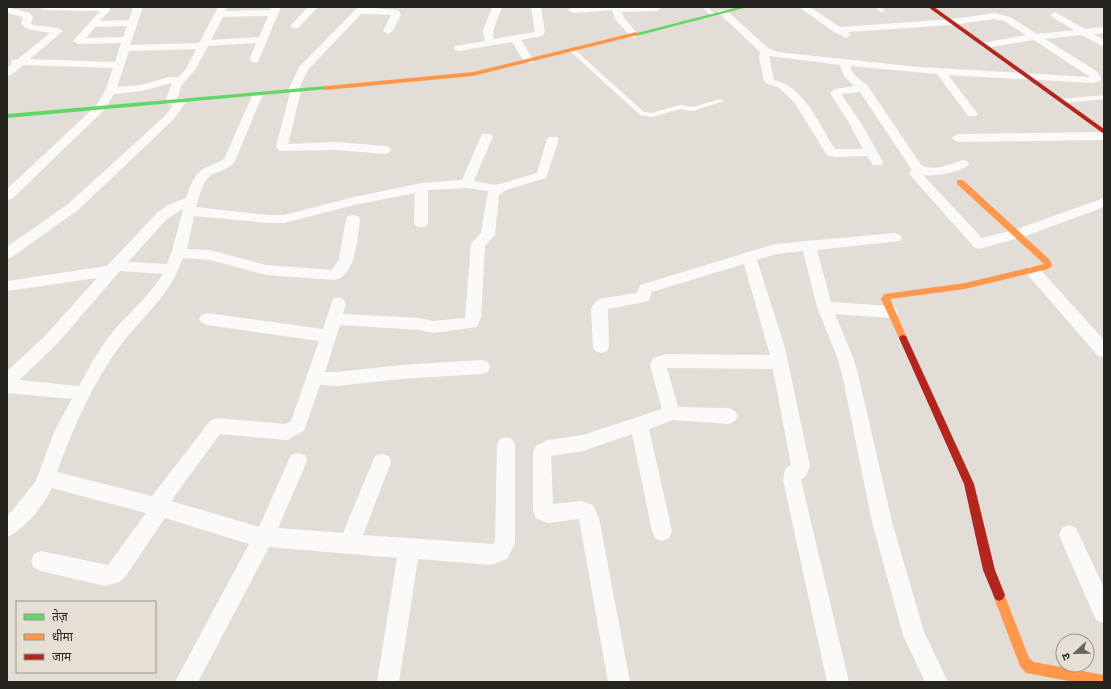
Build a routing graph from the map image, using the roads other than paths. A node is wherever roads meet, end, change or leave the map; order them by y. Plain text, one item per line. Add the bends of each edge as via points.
1 (44, 7) edge
2 (138, 7) edge
3 (313, 7) edge
4 (497, 7) edge
5 (536, 7) edge
6 (704, 7) edge
7 (745, 7) edge
8 (804, 7) edge
9 (877, 7) edge
10 (931, 7) edge
11 (616, 8) edge
12 (656, 8) edge
13 (360, 9) edge
14 (7, 10) edge
15 (221, 10) edge
16 (275, 10) edge
17 (573, 10) dead end
18 (883, 11) dead end
19 (718, 14) junction
20 (1055, 15) dead end
21 (952, 22) junction
22 (133, 23) junction
23 (92, 24) junction
24 (295, 26) dead end
25 (837, 30) junction
26 (962, 30) junction
27 (1104, 30) edge
28 (388, 31) dead end
29 (1083, 32) junction
30 (634, 35) junction
31 (1035, 37) junction
32 (515, 39) junction
33 (262, 40) junction
34 (490, 43) junction
35 (125, 44) junction
36 (1104, 44) edge
37 (203, 45) junction
38 (984, 45) junction
39 (458, 48) dead end
40 (572, 50) junction
41 (765, 51) junction
42 (254, 60) dead end
43 (529, 61) junction
44 (7, 62) edge
45 (21, 62) junction
46 (844, 63) junction
47 (118, 65) junction
48 (940, 71) junction
49 (7, 74) edge
50 (1028, 78) junction
51 (181, 80) junction
52 (864, 88) junction
53 (110, 91) junction
54 (295, 91) junction
55 (258, 94) junction
56 (1104, 97) edge
57 (176, 101) junction
58 (1061, 101) junction
59 (721, 102) dead end
60 (100, 108) junction
61 (972, 114) dead end
62 (7, 116) edge
63 (1104, 132) edge
64 (487, 136) dead end
65 (1104, 136) edge
66 (958, 138) dead end
67 (553, 139) dead end
68 (385, 150) dead end
69 (871, 152) junction
70 (877, 162) dead end
71 (963, 164) dead end
72 (922, 172) junction
73 (960, 182) dead end
74 (467, 184) junction
75 (422, 188) junction
76 (497, 189) junction
77 (7, 196) edge
78 (1104, 202) edge
79 (190, 206) junction
80 (353, 219) dead end
81 (421, 223) dead end
82 (1018, 234) junction
83 (895, 238) dead end
84 (809, 246) junction
85 (178, 253) junction
86 (7, 254) edge
87 (749, 257) junction
88 (114, 268) junction
89 (172, 269) junction
90 (1033, 271) junction
91 (7, 286) edge
92 (825, 307) junction
93 (890, 312) junction
94 (207, 319) dead end
95 (328, 336) junction
96 (601, 347) dead end
97 (1104, 351) edge
98 (780, 362) junction
99 (482, 367) dead end
100 (315, 378) junction
101 (7, 381) edge
102 (7, 386) edge
103 (83, 393) junction
104 (673, 413) junction
105 (729, 416) dead end
106 (639, 424) junction
107 (506, 445) dead end
108 (298, 461) dead end
109 (382, 462) dead end
110 (46, 478) junction
111 (159, 507) junction
112 (7, 527) edge
113 (662, 531) dead end
114 (1069, 535) dead end
115 (264, 537) junction
116 (349, 544) junction
117 (409, 549) junction
118 (41, 561) dead end
119 (1104, 612) edge
120 (1104, 681) edge
121 (186, 682) edge
122 (388, 682) edge
123 (620, 682) edge
124 (838, 682) edge
125 (937, 682) edge

1 - 23 street via 105,9
2 - 22 street
3 - 24 street
4 - 34 street via 488,31
5 - 32 street via 540,33
6 - 19 lane
7 - 19 main road
8 - 25 street
9 - 18 lane
10 - 21 main road
11 - 12 street
11 - 17 street
11 - 30 street via 623,23
13 - 28 street via 396,13
13 - 54 street via 303,69
14 - 45 street via 27,15 26,24 30,27 58,31
15 - 16 street
15 - 37 street
16 - 33 street
19 - 30 main road
19 - 41 street
20 - 29 street
21 - 25 street
21 - 26 main road
21 - 31 street via 998,16
22 - 23 street
22 - 35 street
23 - 35 street via 78,42
25 - 26 street via 862,38
26 - 38 main road
27 - 29 street
29 - 31 street
29 - 36 street
30 - 40 main road
31 - 38 street
31 - 50 street via 1096,79
32 - 34 street
32 - 43 street
33 - 37 street
33 - 42 street
34 - 39 street
35 - 37 street
35 - 47 street
37 - 51 street via 190,70
38 - 50 main road
40 - 43 main road
40 - 59 lane via 642,114 652,115 680,107 693,109
41 - 46 street via 782,56
41 - 69 street via 769,81 782,85 797,100 831,152
43 - 54 main road via 494,70 448,77
44 - 45 street
45 - 47 street
45 - 49 street
46 - 48 street
46 - 52 street via 849,76
47 - 53 street
48 - 50 street
48 - 61 street
50 - 58 main road
51 - 53 street
51 - 57 street via 176,85
52 - 69 street via 835,93
52 - 72 street via 914,166
53 - 60 street
54 - 55 main road
54 - 68 street via 283,148 336,146
55 - 57 main road
55 - 79 street via 229,161 204,175
56 - 58 lane
57 - 60 main road
57 - 86 street via 169,118 73,207
58 - 63 main road
60 - 62 main road
60 - 77 street
64 - 74 street
65 - 66 street
67 - 76 street via 542,175
69 - 70 street
71 - 72 street
72 - 82 street via 915,173 980,244
73 - 82 main road
74 - 75 street
74 - 76 street
75 - 79 street via 336,205 284,219 268,219
75 - 81 street
76 - 95 street via 492,197 488,237 478,246 471,324 433,327 336,311
78 - 82 street
79 - 85 street
79 - 88 street via 173,208 162,216
80 - 85 street via 344,263 340,272 335,275 278,272 210,255
82 - 90 main road via 1049,264
83 - 84 street
84 - 87 street via 775,249
84 - 92 street
85 - 89 street
87 - 96 street via 645,289 644,298 603,304 599,309
87 - 98 street
88 - 89 street
88 - 91 street
88 - 101 street via 50,341
89 - 103 street via 163,286 121,333
90 - 93 main road via 965,286 890,295 885,299
90 - 97 street
92 - 93 street
92 - 125 street via 849,371 882,522 914,635
93 - 120 main road via 969,484 990,570 1024,662 1036,670
94 - 95 street
95 - 100 street
98 - 104 street via 659,363
98 - 124 street via 801,466 792,475 792,480
99 - 100 street via 401,372 337,380
100 - 111 street via 300,422 295,429 283,432 216,426
102 - 103 street
103 - 110 street via 63,432
104 - 105 street
104 - 106 street
106 - 113 street
106 - 123 street via 583,443 548,448 542,452 543,511 548,514 581,510 586,512 589,518
107 - 117 street via 503,549 491,555
108 - 115 street
109 - 116 street
110 - 111 street
110 - 112 street via 19,518
111 - 115 street via 241,533
111 - 118 street via 112,576
114 - 119 street
115 - 116 street
115 - 121 street
116 - 117 street
117 - 122 street

